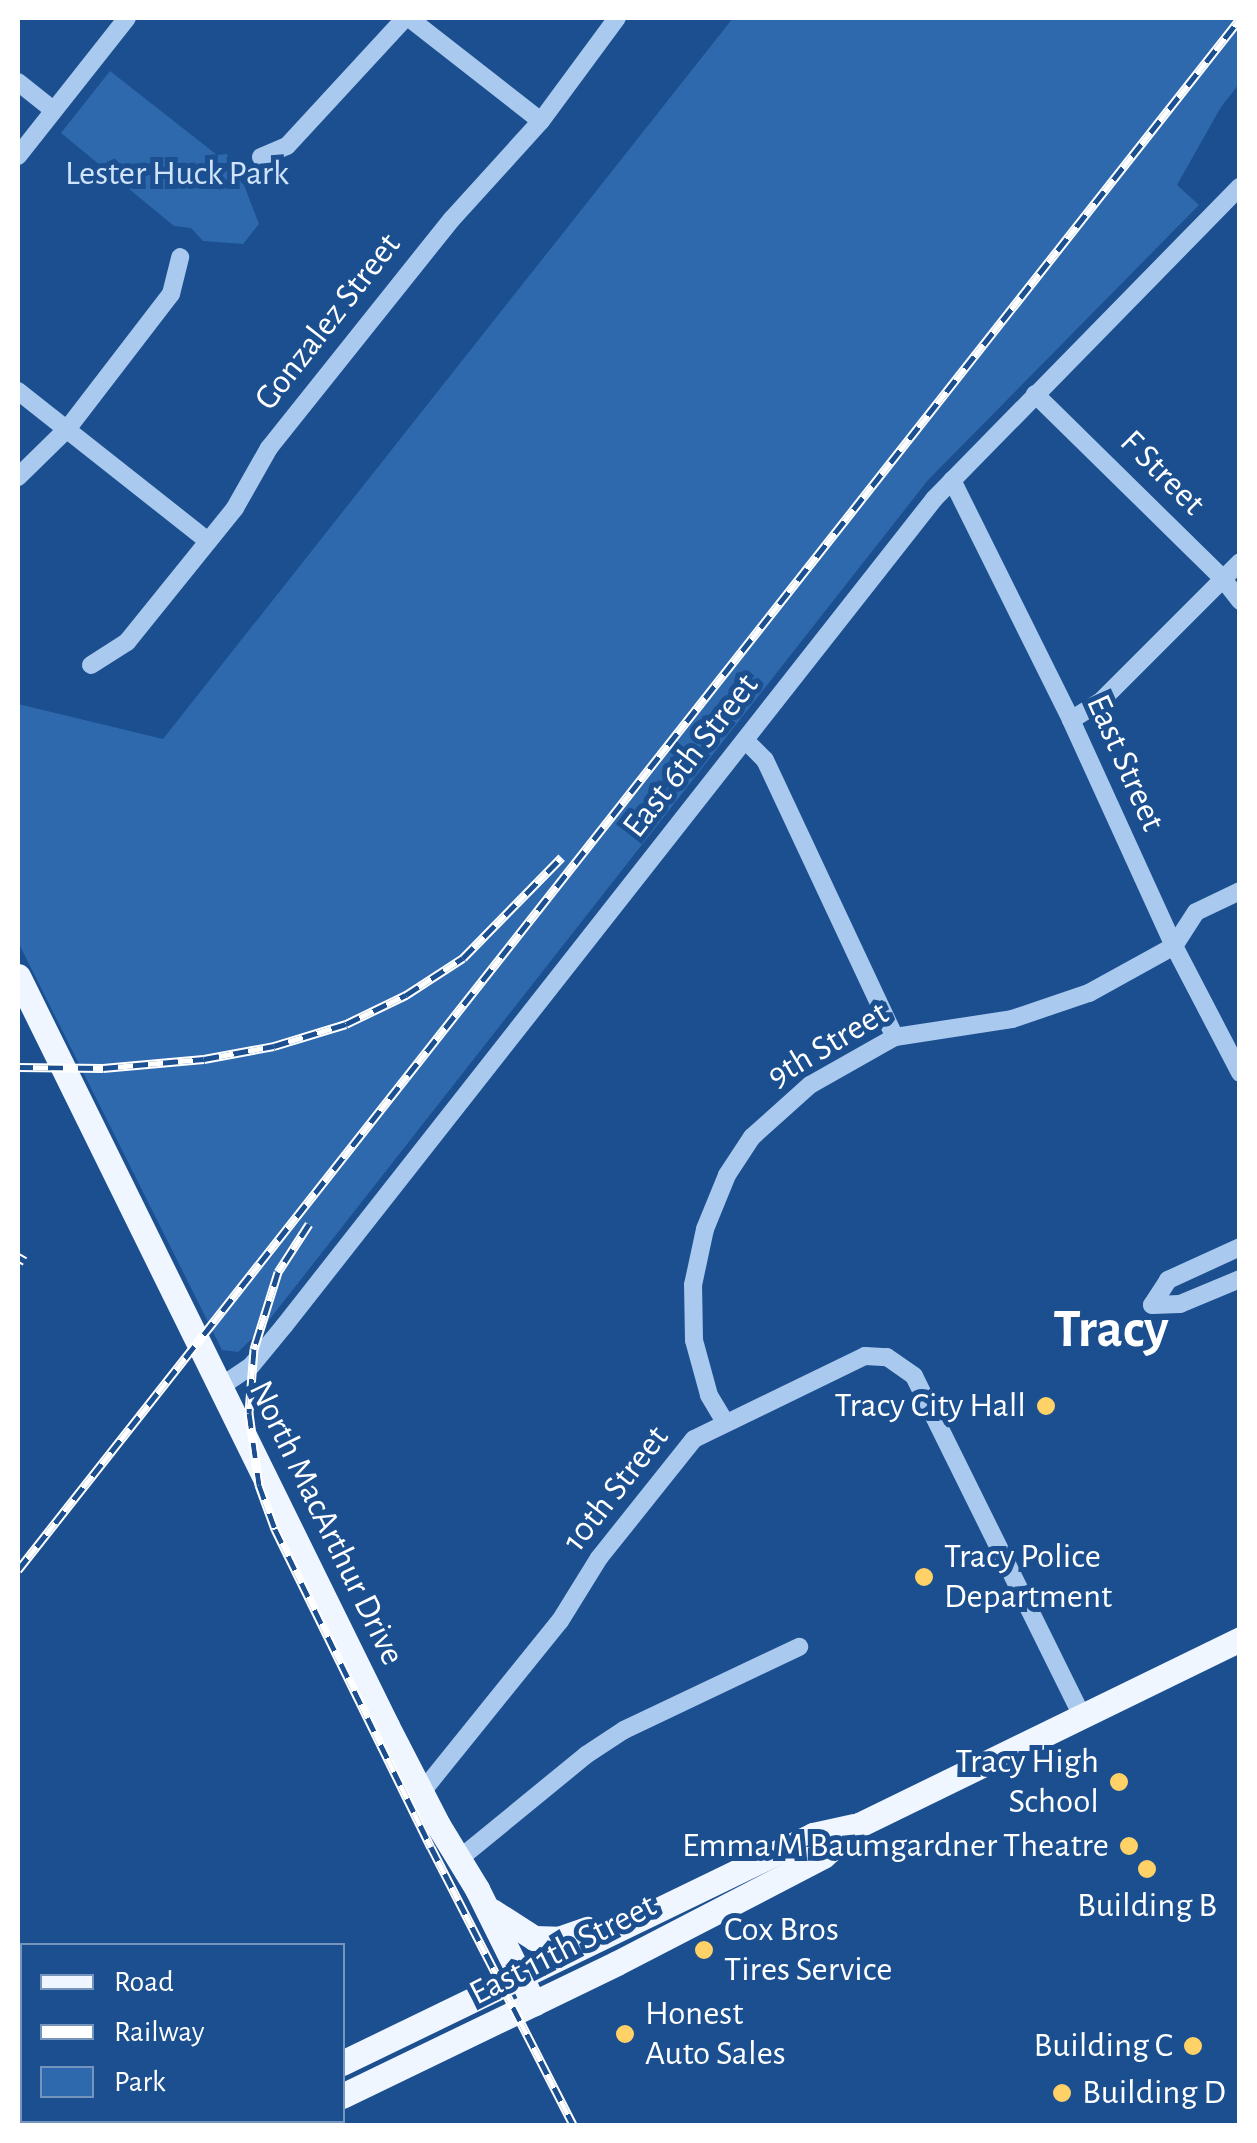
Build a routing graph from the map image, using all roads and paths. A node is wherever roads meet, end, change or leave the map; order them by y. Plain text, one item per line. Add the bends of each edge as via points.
1 (127, 18) edge
2 (407, 18) edge
3 (616, 18) edge
4 (18, 82) edge
5 (52, 109) junction
6 (540, 121) junction
7 (18, 156) edge
8 (261, 158) dead end
9 (1240, 187) edge
10 (180, 257) dead end
11 (18, 391) edge
12 (1035, 394) junction
13 (68, 428) junction
14 (18, 477) edge
15 (952, 480) junction
16 (208, 540) junction
17 (1240, 562) edge
18 (1223, 579) junction
19 (1240, 602) edge
20 (91, 665) dead end
21 (1071, 720) junction
22 (745, 740) junction
23 (1240, 891) edge
24 (1174, 946) junction
25 (18, 976) edge
26 (895, 1037) junction
27 (1240, 1074) edge
28 (1240, 1247) edge
29 (1240, 1278) edge
30 (220, 1387) junction
31 (725, 1422) junction
32 (1240, 1639) edge
33 (798, 1647) dead end
34 (1082, 1716) junction
35 (421, 1793) junction
36 (859, 1825) junction
37 (459, 1859) junction
38 (718, 1882) junction
39 (486, 1905) junction
40 (520, 1975) junction
41 (534, 2004) junction
42 (345, 2062) edge
43 (345, 2095) edge

1 - 5 street
2 - 6 street
2 - 8 street via 286,146
3 - 6 street, Gonzalez Street
4 - 5 street
5 - 7 street
6 - 16 street, Gonzalez Street via 452,218 282,433
9 - 12 street, East 6th Street
10 - 13 street via 171,294
11 - 13 street
12 - 15 street, East 6th Street
12 - 18 street, F Street
13 - 14 street
13 - 16 street
15 - 21 street, East Street
15 - 22 street, East 6th Street
16 - 20 street, Gonzalez Street via 128,642
17 - 18 street
18 - 19 street, F Street
18 - 21 street via 1100,702
21 - 24 street, East Street
22 - 26 street via 766,760
22 - 30 street, East 6th Street via 252,1366
23 - 24 street via 1196,912
24 - 26 street, 9th Street via 1050,1008
24 - 27 street, East Street
25 - 30 main road, North MacArthur Drive
26 - 31 street, 9th Street via 780,1108 727,1175 693,1285 694,1340 709,1395
28 - 29 street via 1168,1280 1152,1305 1180,1304
30 - 35 main road, North MacArthur Drive
31 - 34 street, 10th Street via 866,1356 901,1363 927,1399
31 - 35 street, 10th Street via 677,1456 560,1621
32 - 34 main road, East 11th Street
33 - 37 street via 624,1730
34 - 36 main road, East 11th Street
35 - 37 main road, North MacArthur Drive
36 - 38 main road, East 11th Street via 813,1835
36 - 41 main road, East 11th Street via 823,1856
37 - 39 main road, North MacArthur Drive
38 - 39 main road via 669,1890 558,1939 534,1938
38 - 40 main road, East 11th Street
39 - 40 main road, North MacArthur Drive
40 - 41 main road, North MacArthur Drive
40 - 42 main road, East 11th Street
41 - 43 main road, East 11th Street

